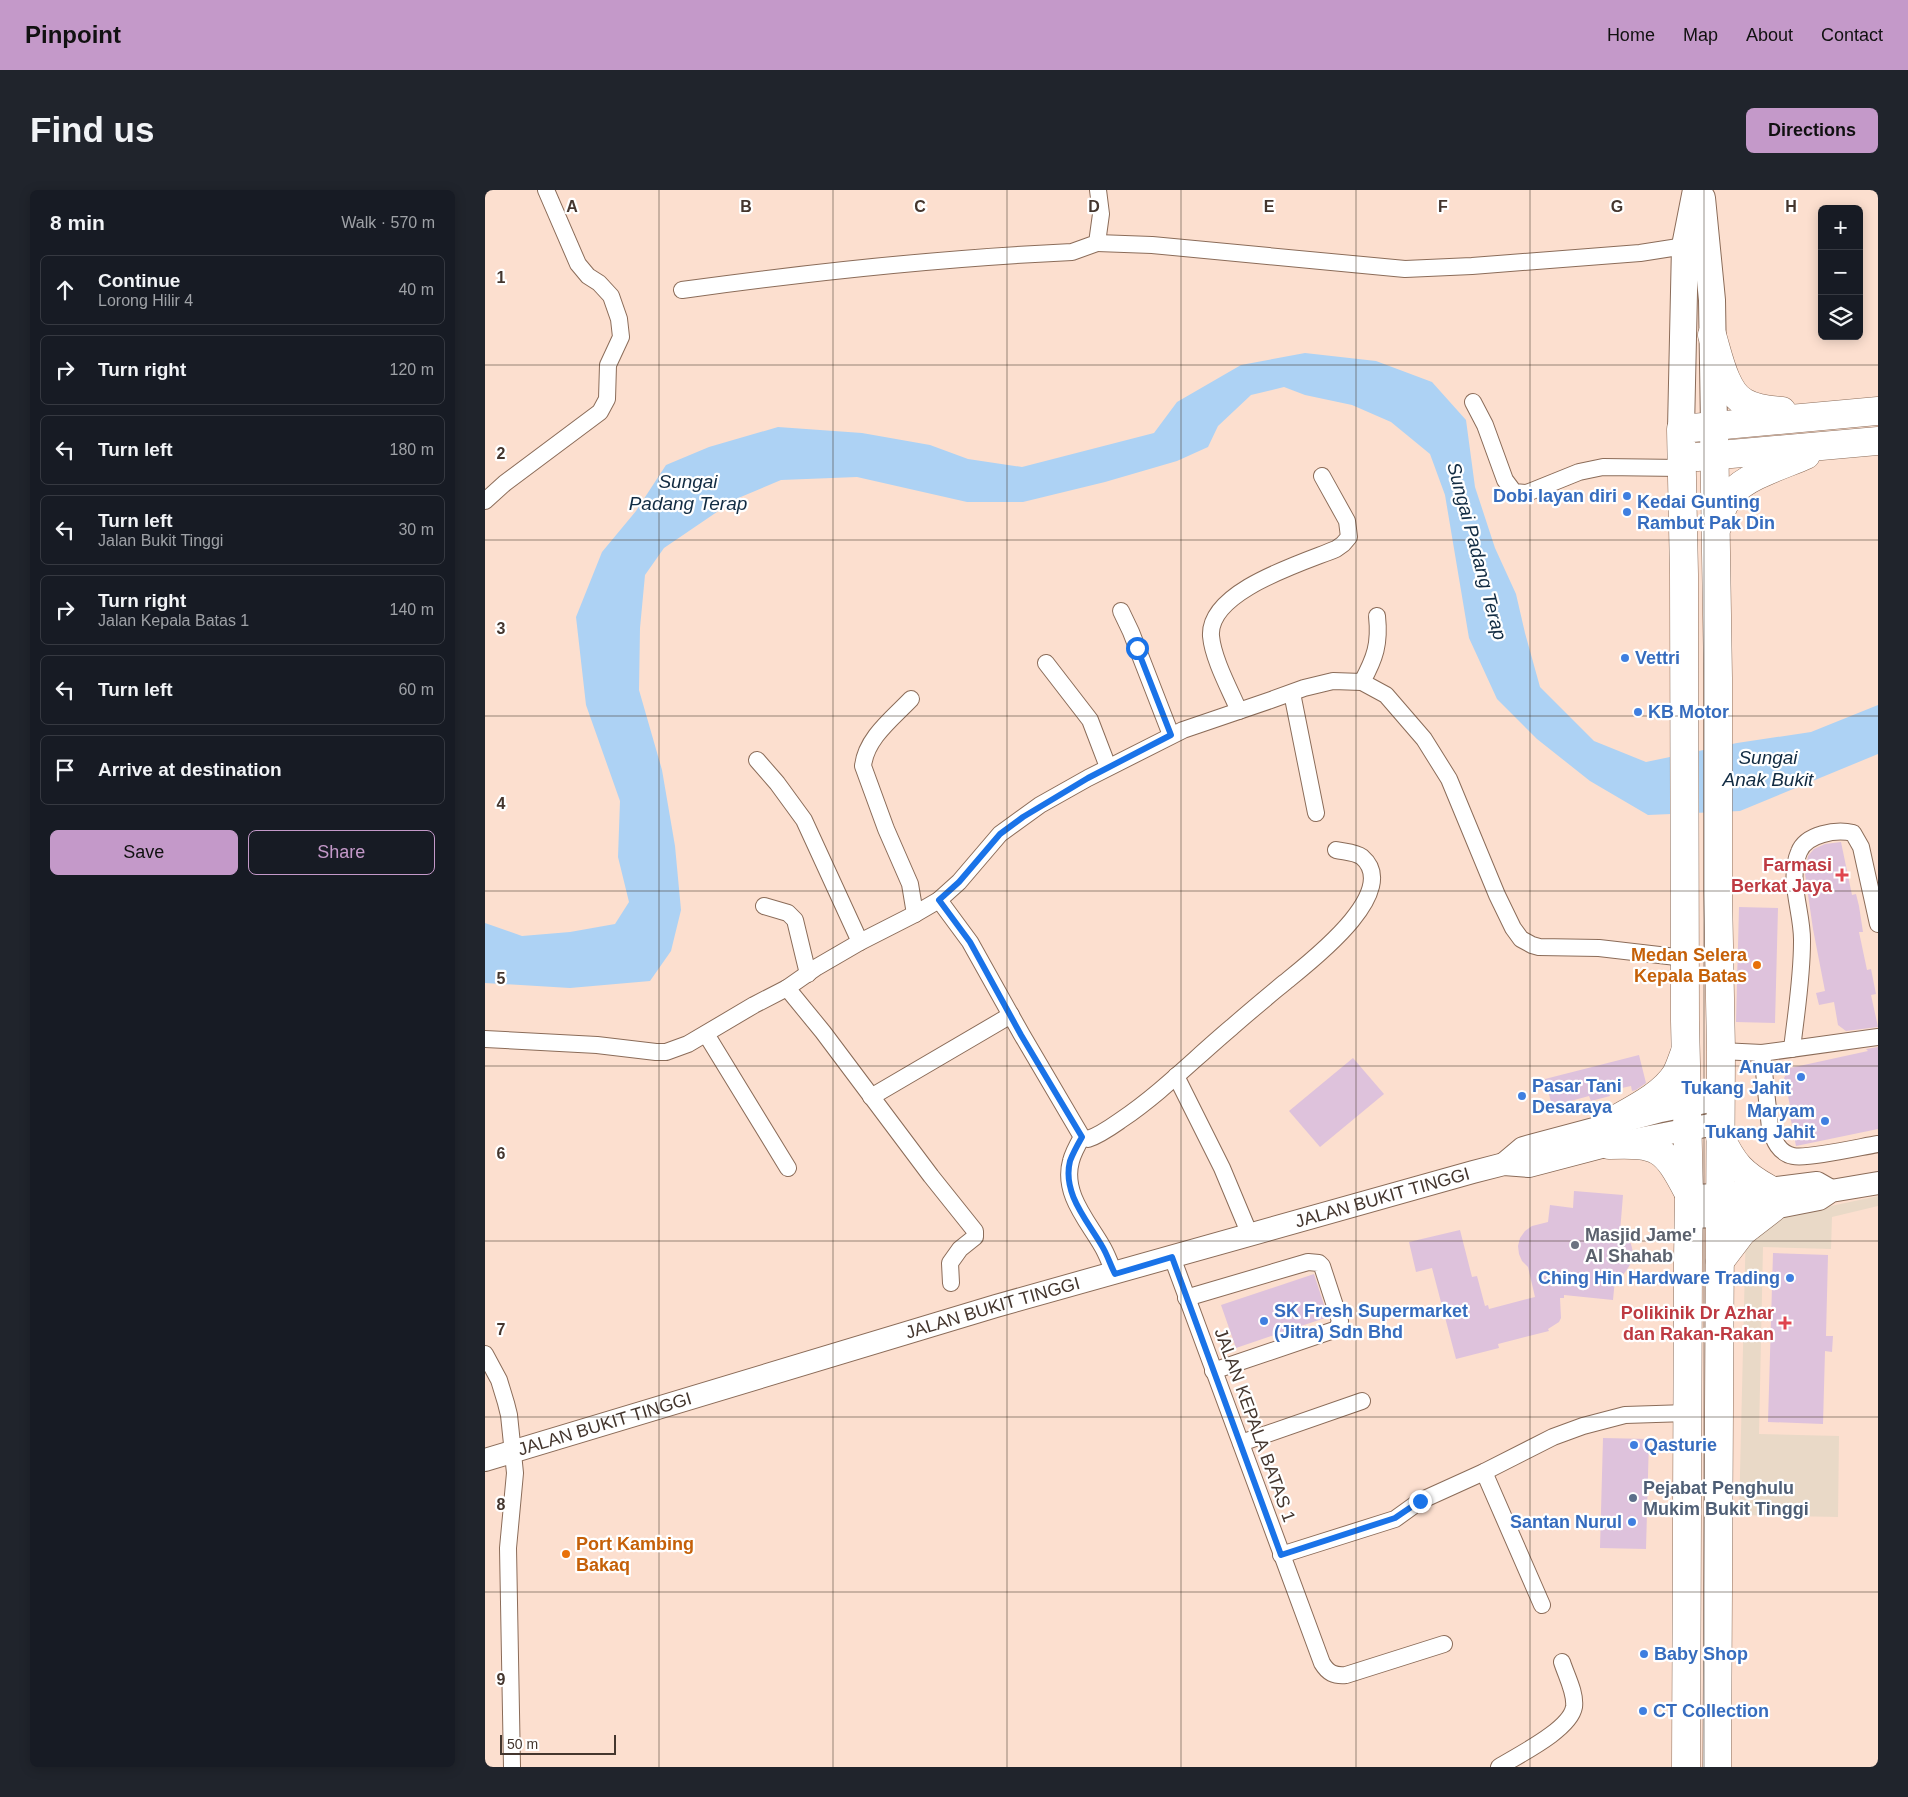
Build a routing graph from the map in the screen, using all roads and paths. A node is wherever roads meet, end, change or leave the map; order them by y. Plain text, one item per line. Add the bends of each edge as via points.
1 (546, 190) edge
2 (1098, 190) edge
3 (1696, 190) edge
4 (1701, 190) edge
5 (1097, 243) junction
6 (1685, 246) junction
7 (682, 290) dead end
8 (1712, 335) junction
9 (1473, 402) dead end
10 (1878, 411) edge
11 (1826, 416) junction
12 (1714, 426) junction
13 (1681, 429) junction
14 (1878, 441) edge
15 (1828, 445) junction
16 (1715, 455) junction
17 (1681, 463) junction
18 (1322, 476) dead end
19 (485, 502) edge
20 (1714, 540) junction
21 (1121, 611) dead end
22 (1377, 616) dead end
23 (1046, 663) dead end
24 (1362, 682) junction
25 (1292, 692) junction
26 (911, 698) dead end
27 (1239, 711) junction
28 (1171, 735) junction
29 (757, 760) dead end
30 (1108, 767) junction
31 (1316, 813) dead end
32 (1336, 850) dead end
33 (939, 900) junction
34 (764, 906) dead end
35 (915, 914) junction
36 (1878, 924) edge
37 (860, 942) junction
38 (1685, 958) junction
39 (808, 974) junction
40 (787, 988) junction
41 (1011, 1015) junction
42 (706, 1034) junction
43 (1878, 1037) edge
44 (485, 1039) edge
45 (1792, 1049) junction
46 (1721, 1050) junction
47 (1686, 1051) junction
48 (1762, 1053) junction
49 (1176, 1076) junction
50 (871, 1097) junction
51 (1687, 1117) junction
52 (1720, 1119) junction
53 (1607, 1136) junction
54 (1082, 1137) junction
55 (1878, 1144) edge
56 (788, 1168) dead end
57 (1878, 1184) edge
58 (1771, 1199) junction
59 (1689, 1206) junction
60 (1719, 1206) junction
61 (1250, 1235) junction
62 (1172, 1257) junction
63 (1720, 1261) junction
64 (1115, 1274) junction
65 (951, 1283) dead end
66 (1186, 1298) junction
67 (485, 1354) edge
68 (1213, 1371) junction
69 (1362, 1401) dead end
70 (1687, 1413) junction
71 (1241, 1443) junction
72 (513, 1452) junction
73 (485, 1460) edge
74 (1484, 1472) junction
75 (1281, 1555) junction
76 (1542, 1605) dead end
77 (1444, 1644) dead end
78 (1562, 1662) dead end
79 (512, 1767) edge
80 (1499, 1767) edge
81 (1686, 1767) edge
82 (1717, 1767) edge

1 - 19 street via 578,264 611,296 621,337 608,365 607,399 601,412 505,483
2 - 5 street via 1101,214
3 - 6 main road
4 - 8 main road via 1709,254
5 - 6 street via 1170,246 1405,269 1640,253
5 - 7 street via 1072,252 951,259
6 - 13 main road
8 - 11 highway via 1723,373 1741,402 1754,407
8 - 12 main road
9 - 17 street via 1505,480 1515,492 1527,493 1579,472 1603,467
10 - 11 highway
11 - 12 highway
12 - 13 highway
12 - 16 highway
13 - 17 highway
14 - 15 highway
15 - 16 highway
15 - 20 highway via 1751,480 1732,493 1719,517
16 - 17 highway
16 - 20 highway
17 - 38 highway
18 - 27 street via 1347,521 1349,537 1336,549 1239,592 1221,608 1212,626 1211,637 1220,666
20 - 46 highway
21 - 28 street
22 - 24 street via 1379,632 1375,656
23 - 30 street via 1091,720
24 - 25 street via 1333,681
24 - 38 street via 1387,695 1424,738 1441,765 1503,908 1521,939 1539,947 1599,948
25 - 27 street
25 - 31 street
26 - 35 street via 875,738 864,757 863,766 877,808 910,884
27 - 28 street
28 - 30 street
29 - 37 street via 804,820
30 - 33 street via 1009,827
32 - 49 street via 1356,854 1370,869 1368,893 1353,920 1327,948
33 - 35 street
33 - 41 street via 970,942
34 - 39 street via 788,913 795,920
35 - 37 street
36 - 45 street via 1861,847 1853,833 1827,833 1805,842 1796,862 1803,942
37 - 39 street
38 - 47 highway
39 - 40 street
40 - 42 street
40 - 50 street
41 - 50 street
41 - 54 street
42 - 44 street via 666,1052
42 - 56 street
43 - 45 street
45 - 48 street
46 - 48 street
46 - 52 highway
47 - 51 highway
47 - 53 highway via 1676,1074 1665,1088
48 - 55 street via 1773,1139 1784,1152 1794,1156 1809,1155
49 - 54 street via 1109,1127 1088,1139
49 - 61 street via 1222,1168
50 - 65 street via 975,1231 975,1237 959,1249 950,1263
51 - 52 main road, JALAN BUKIT TINGGI
51 - 53 main road, JALAN BUKIT TINGGI
51 - 59 highway
52 - 58 highway via 1728,1152 1740,1170
52 - 60 highway
53 - 59 highway via 1656,1149 1674,1165
53 - 61 main road, JALAN BUKIT TINGGI via 1529,1166 1504,1164
54 - 64 street via 1071,1161 1071,1192
57 - 58 main road via 1831,1191 1817,1183
58 - 60 main road
58 - 63 highway
59 - 60 main road
59 - 70 highway
60 - 63 highway
61 - 62 main road, JALAN BUKIT TINGGI
62 - 64 main road, JALAN BUKIT TINGGI
62 - 66 street, JALAN KEPALA BATAS 1
63 - 82 highway
64 - 72 main road, JALAN BUKIT TINGGI via 997,1306
66 - 68 street, JALAN KEPALA BATAS 1
66 - 68 street via 1308,1262 1322,1266 1340,1321 1337,1329
67 - 72 street via 503,1391
68 - 71 street, JALAN KEPALA BATAS 1
69 - 71 street
70 - 74 street via 1625,1415 1583,1426 1553,1437
70 - 81 highway
71 - 75 street, JALAN KEPALA BATAS 1
72 - 73 main road, JALAN BUKIT TINGGI
72 - 79 street via 515,1473 508,1548
74 - 75 street via 1420,1501 1395,1518
74 - 76 street
75 - 77 street, JALAN KEPALA BATAS 1 via 1322,1662 1331,1674 1346,1675
78 - 80 street via 1574,1698 1570,1716 1551,1734

